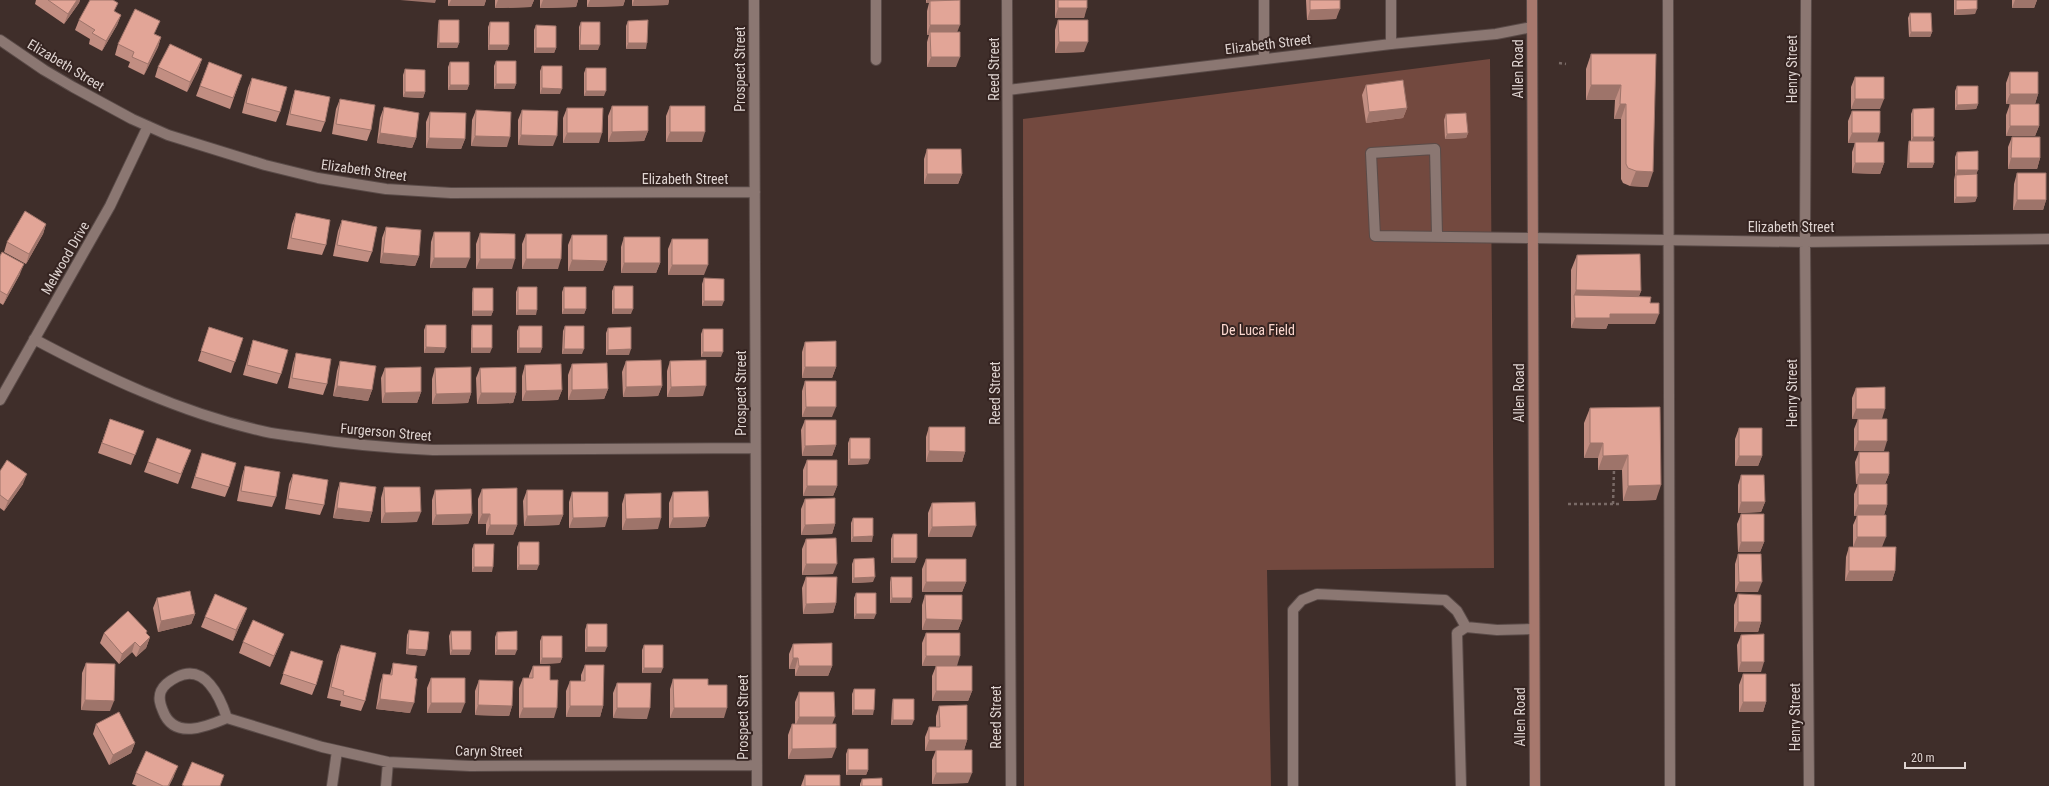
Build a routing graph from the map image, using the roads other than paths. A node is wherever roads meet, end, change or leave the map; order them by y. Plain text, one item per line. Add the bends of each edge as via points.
1 (754, 0) edge
2 (876, 0) edge
3 (1008, 0) edge
4 (1264, 0) edge
5 (1391, 0) edge
6 (1532, 0) edge
7 (1668, 0) edge
8 (1806, 0) edge
9 (1532, 27) junction
10 (0, 40) edge
11 (1391, 44) junction
12 (1264, 59) junction
13 (876, 60) dead end
14 (1008, 90) junction
15 (148, 126) junction
16 (755, 192) junction
17 (1438, 235) junction
18 (1533, 238) junction
19 (2049, 239) edge
20 (1668, 240) junction
21 (1805, 242) junction
22 (34, 339) junction
23 (0, 400) edge
24 (755, 448) junction
25 (1466, 627) junction
26 (1533, 629) junction
27 (227, 718) junction
28 (337, 751) junction
29 (388, 762) junction
30 (757, 765) junction
31 (332, 786) edge
32 (386, 786) edge
33 (757, 786) edge
34 (1011, 786) edge
35 (1293, 786) edge
36 (1461, 786) edge
37 (1534, 786) edge
38 (1670, 786) edge
39 (1809, 786) edge

1 - 16 street, Prospect Street
2 - 13 street
3 - 14 street, Reed Street
4 - 12 street
5 - 11 street
6 - 9 main road, Allen Road
7 - 20 street
8 - 21 street, Henry Street
9 - 11 street, Elizabeth Street via 1496,34
9 - 18 main road, Allen Road
10 - 15 street, Elizabeth Street via 62,80
11 - 12 street, Elizabeth Street
12 - 14 street, Elizabeth Street
14 - 34 street, Reed Street
15 - 16 street, Elizabeth Street via 168,135 265,165 318,178 386,189 451,193
15 - 22 street, Melwood Drive via 110,206
16 - 24 street, Prospect Street
17 - 17 street, Elizabeth Street via 1375,236 1371,153 1435,148
17 - 18 street, Elizabeth Street
18 - 20 street, Elizabeth Street
18 - 26 main road, Allen Road
19 - 21 street, Elizabeth Street
20 - 21 street, Elizabeth Street
20 - 38 street
21 - 39 street, Henry Street
22 - 23 street, Melwood Drive
22 - 24 street, Furgerson Street via 144,392 187,409 260,431 319,440 433,450
24 - 30 street, Prospect Street
25 - 26 street via 1497,630
25 - 35 street via 1457,611 1445,600 1317,594 1302,600 1293,610
25 - 36 street via 1457,633
26 - 37 main road, Allen Road
27 - 27 street via 216,690 202,677 194,674 178,676 162,690 159,699 161,706 166,718 174,726 189,730
27 - 28 street, Caryn Street
28 - 29 street, Caryn Street
28 - 31 street
29 - 30 street, Caryn Street via 470,766
29 - 32 street
30 - 33 street, Prospect Street

